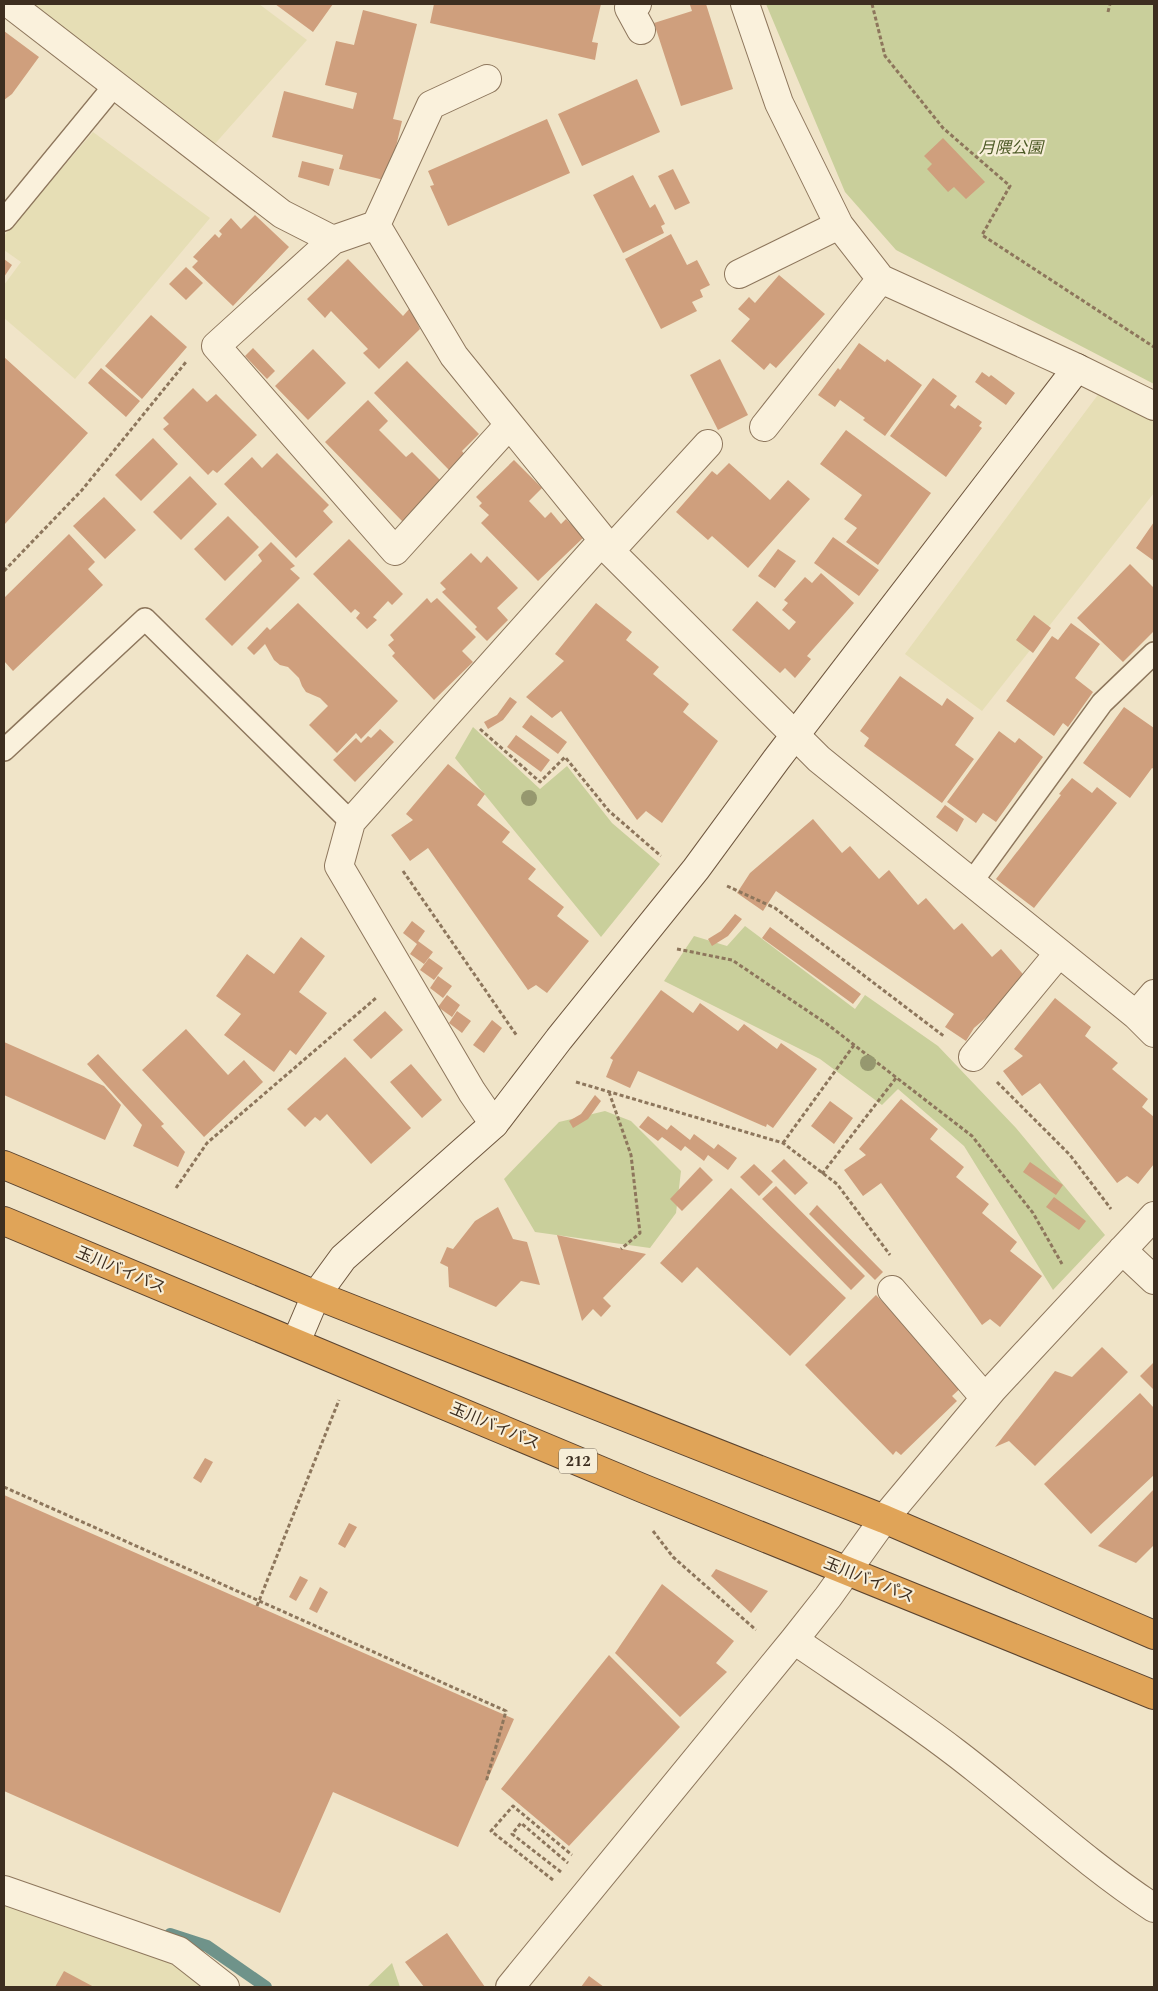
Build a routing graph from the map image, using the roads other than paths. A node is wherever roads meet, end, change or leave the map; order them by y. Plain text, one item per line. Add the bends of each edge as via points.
1 (10, 4) edge
2 (745, 4) edge
3 (487, 78) dead end
4 (114, 86) junction
5 (4, 220) edge
6 (376, 225) junction
7 (838, 225) junction
8 (332, 240) junction
9 (739, 274) dead end
10 (881, 279) junction
11 (1077, 368) junction
12 (1154, 406) edge
13 (509, 425) junction
14 (764, 427) dead end
15 (708, 444) dead end
16 (607, 546) junction
17 (1154, 653) edge
18 (795, 735) junction
19 (4, 750) edge
20 (351, 822) junction
21 (971, 883) junction
22 (1059, 953) junction
23 (1154, 994) edge
24 (1145, 1024) edge
25 (972, 1057) dead end
26 (494, 1124) junction
27 (4, 1164) edge
28 (1154, 1216) edge
29 (4, 1221) edge
30 (1122, 1250) junction
31 (1154, 1280) edge
32 (892, 1290) dead end
33 (316, 1294) junction
34 (296, 1342) junction
35 (985, 1398) junction
36 (884, 1518) junction
37 (846, 1572) junction
38 (1154, 1635) edge
39 (788, 1646) junction
40 (1154, 1695) edge
41 (4, 1890) edge
42 (1154, 1908) edge
43 (225, 1987) edge
44 (510, 1987) edge

1 - 4 street
2 - 7 street via 779,103
3 - 6 street via 431,105
4 - 5 lane
4 - 8 street via 282,214
6 - 8 street
6 - 13 street via 454,356
7 - 9 street
7 - 10 street
8 - 13 street via 216,346 395,551
10 - 11 street
10 - 14 street
11 - 12 street
11 - 18 street
13 - 16 street
15 - 16 street
16 - 18 street
16 - 20 street via 454,706
17 - 21 lane via 1102,703
18 - 21 street via 819,759
18 - 26 street via 696,869
19 - 20 lane via 145,619
20 - 26 street via 339,866
21 - 22 street
22 - 24 street
22 - 25 street
23 - 24 street
26 - 33 street via 343,1258
27 - 33 highway
28 - 30 street
29 - 34 highway, 玉川バイパス / 212
30 - 31 street
30 - 35 street
32 - 35 street
33 - 34 street
33 - 36 highway
34 - 37 highway, 玉川バイパス / 212
35 - 36 street
36 - 37 street
36 - 38 highway
37 - 39 street
37 - 40 highway, 玉川バイパス / 212
39 - 42 street via 898,1710 1120,1885
39 - 44 street
41 - 43 street via 179,1950

